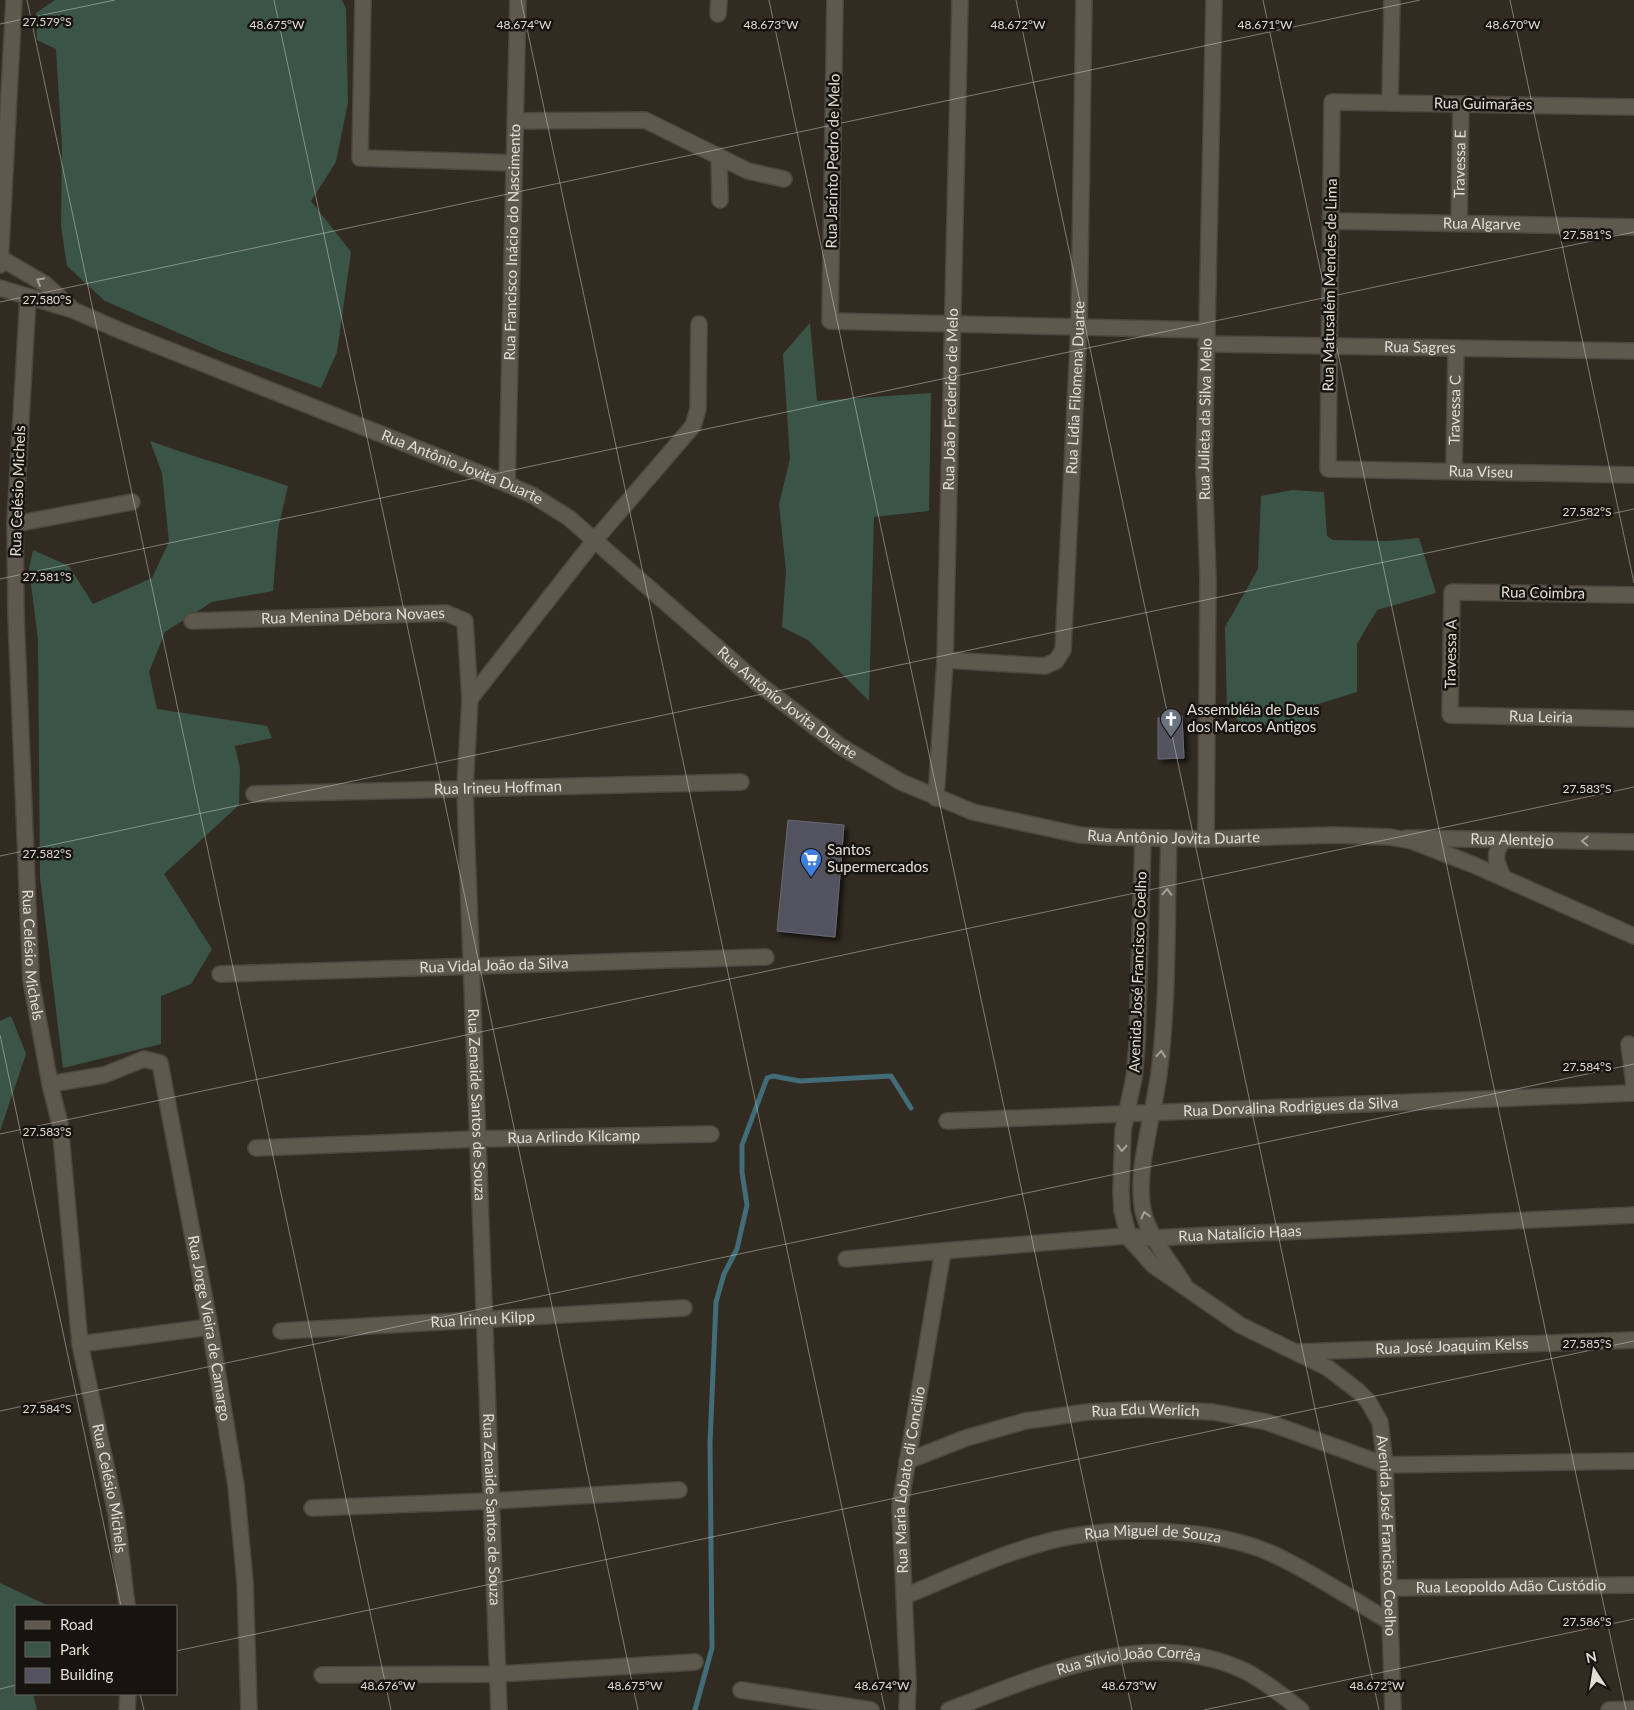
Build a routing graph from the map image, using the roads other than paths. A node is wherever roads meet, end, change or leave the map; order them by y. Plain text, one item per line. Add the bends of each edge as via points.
1 (14, 0) edge
2 (363, 0) edge
3 (518, 0) edge
4 (835, 0) edge
5 (960, 0) edge
6 (1084, 0) edge
7 (1214, 0) edge
8 (1392, 0) edge
9 (1332, 102) joint
10 (1390, 103) junction
11 (1461, 104) junction
12 (1634, 107) edge
13 (516, 121) junction
14 (719, 157) junction
15 (514, 163) junction
16 (784, 179) dead end
17 (720, 200) dead end
18 (1331, 221) junction
19 (1459, 223) junction
20 (1634, 227) edge
21 (1, 262) edge
22 (0, 288) edge
23 (28, 297) junction
24 (73, 310) junction
25 (830, 321) joint
26 (699, 324) dead end
27 (953, 324) junction
28 (1079, 327) junction
29 (1207, 337) junction
30 (1329, 346) junction
31 (1456, 348) junction
32 (1634, 352) edge
33 (1328, 469) joint
34 (1454, 471) junction
35 (1634, 474) edge
36 (507, 484) junction
37 (132, 502) dead end
38 (14, 524) junction
39 (594, 541) junction
40 (1452, 592) joint
41 (1634, 595) edge
42 (192, 621) dead end
43 (945, 660) junction
44 (470, 699) junction
45 (1450, 715) joint
46 (1634, 719) edge
47 (741, 782) dead end
48 (465, 787) junction
49 (254, 794) dead end
50 (936, 798) junction
51 (1390, 837) junction
52 (1143, 838) junction
53 (1169, 838) junction
54 (1206, 839) junction
55 (1505, 839) junction
56 (1634, 842) edge
57 (1503, 877) junction
58 (1634, 936) edge
59 (766, 957) dead end
60 (472, 966) junction
61 (220, 974) dead end
62 (1629, 1044) dead end
63 (50, 1084) junction
64 (1634, 1085) edge
65 (1634, 1092) edge
66 (1152, 1112) junction
67 (1127, 1113) junction
68 (947, 1120) dead end
69 (710, 1134) dead end
70 (478, 1139) junction
71 (256, 1148) dead end
72 (1634, 1215) edge
73 (1128, 1236) junction
74 (1155, 1238) junction
75 (943, 1251) junction
76 (846, 1258) dead end
77 (1186, 1288) junction
78 (684, 1308) dead end
79 (484, 1320) junction
80 (210, 1327) junction
81 (281, 1332) dead end
82 (1634, 1340) edge
83 (80, 1344) junction
84 (1298, 1352) junction
85 (907, 1461) junction
86 (1634, 1461) edge
87 (1385, 1466) junction
88 (679, 1490) dead end
89 (491, 1501) junction
90 (312, 1508) dead end
91 (1634, 1585) edge
92 (1389, 1588) junction
93 (905, 1596) junction
94 (127, 1605) edge
95 (1390, 1622) junction
96 (694, 1662) dead end
97 (499, 1674) junction
98 (322, 1675) dead end
99 (741, 1690) dead end
100 (128, 1695) edge
101 (1634, 1709) edge
102 (127, 1710) edge
103 (249, 1710) edge
104 (499, 1710) edge
105 (872, 1710) edge
106 (907, 1710) edge
107 (949, 1710) edge
108 (1301, 1710) edge
109 (1393, 1710) edge
110 (1609, 1710) edge

1 - 21 street
2 - 15 street via 360,158
3 - 13 street, Rua Francisco Inácio do Nascimento
4 - 25 street, Rua Jacinto Pedro de Melo
5 - 27 street, Rua João Frederico de Melo
6 - 28 street, Rua Lídia Filomena Duarte
7 - 29 street, Rua Julieta da Silva Melo
8 - 10 street
9 - 10 street, Rua Guimarães
9 - 18 street, Rua Matusalém Mendes de Lima
10 - 11 street, Rua Guimarães
11 - 12 street, Rua Guimarães
11 - 19 street, Travessa E
13 - 14 street via 645,120
13 - 15 street, Rua Francisco Inácio do Nascimento
14 - 16 street via 748,171
14 - 17 street
15 - 36 street, Rua Francisco Inácio do Nascimento
18 - 19 street, Rua Algarve
18 - 30 street, Rua Matusalém Mendes de Lima
19 - 20 street, Rua Algarve
24 -> 21 street via 45,284
22 - 23 street, Rua Antônio Jovita Duarte
23 - 24 street, Rua Antônio Jovita Duarte
23 - 38 street, Rua Celésio Michels
24 - 36 street, Rua Antônio Jovita Duarte
25 - 27 street, Rua Sagres
26 - 39 street via 698,409 693,426
27 - 28 street, Rua Sagres
27 - 43 street, Rua João Frederico de Melo
28 - 29 street, Rua Sagres
28 - 43 street, Rua Lídia Filomena Duarte via 1063,650 1056,660 1045,666
29 - 30 street, Rua Sagres
29 - 54 street, Rua Julieta da Silva Melo via 1204,469 1208,579
30 - 31 street, Rua Sagres
30 - 33 street, Rua Matusalém Mendes de Lima
31 - 32 street, Rua Sagres
31 - 34 street, Travessa C
33 - 34 street, Rua Viseu
34 - 35 street, Rua Viseu
36 - 39 street, Rua Antônio Jovita Duarte via 551,506
37 - 38 street
38 - 63 street, Rua Celésio Michels via 30,952
39 - 44 street
39 - 50 street, Rua Antônio Jovita Duarte via 760,685 840,746 900,782
40 - 41 street, Rua Coimbra
40 - 45 street, Travessa A
42 - 44 street, Rua Menina Débora Novaes via 446,613 465,621
43 - 50 street, Rua João Frederico de Melo
44 - 48 street, Rua Zenaide Santos de Souza
45 - 46 street, Rua Leiria
47 - 48 street, Rua Irineu Hoffman
48 - 49 street, Rua Irineu Hoffman
48 - 60 street, Rua Zenaide Santos de Souza
50 - 52 street, Rua Antônio Jovita Duarte via 973,812 1080,835
51 - 54 street, Rua Antônio Jovita Duarte via 1334,835
51 - 55 street, Rua Alentejo
51 - 57 street, Rua Antônio Jovita Duarte via 1430,848
52 - 53 street, Rua Antônio Jovita Duarte
52 - 67 street, Avenida José Francisco Coelho via 1138,1045
53 - 54 street, Rua Antônio Jovita Duarte
66 -> 53 street, Avenida José Francisco Coelho via 1162,1036
56 -> 55 street, Rua Alentejo
55 - 57 street via 1496,858
57 - 58 street, Rua Antônio Jovita Duarte
59 - 60 street, Rua Vidal João da Silva
60 - 61 street, Rua Vidal João da Silva
60 - 70 street, Rua Zenaide Santos de Souza
62 - 64 street
63 - 80 street, Rua Jorge Vieira de Camargo via 104,1075 144,1059 160,1063
63 - 83 street, Rua Celésio Michels via 60,1124
65 - 66 street, Rua Dorvalina Rodrigues da Silva
66 - 67 street, Rua Dorvalina Rodrigues da Silva
74 -> 66 street, Avenida José Francisco Coelho via 1143,1212 1142,1187
67 - 68 street, Rua Dorvalina Rodrigues da Silva
67 -> 73 street, Avenida José Francisco Coelho via 1122,1130 1120,1192
69 - 70 street, Rua Arlindo Kilcamp
70 - 71 street, Rua Arlindo Kilcamp
70 - 79 street, Rua Zenaide Santos de Souza
72 - 74 street, Rua Natalício Haas
73 - 74 street, Rua Natalício Haas
73 - 75 street, Rua Natalício Haas
73 - 77 street, Avenida José Francisco Coelho via 1153,1265
74 - 77 street, Avenida José Francisco Coelho
75 - 76 street, Rua Natalício Haas
75 - 85 street, Rua Maria Lobato di Concilio
77 - 84 street, Avenida José Francisco Coelho via 1240,1324
78 - 79 street, Rua Irineu Kilpp
79 - 81 street, Rua Irineu Kilpp
79 - 89 street, Rua Zenaide Santos de Souza
80 - 83 street
80 - 103 street, Rua Jorge Vieira de Camargo via 240,1522
82 - 84 street, Rua José Joaquim Kelss
83 - 94 street, Rua Celésio Michels via 116,1513
84 - 87 street, Avenida José Francisco Coelho via 1344,1379 1368,1400 1380,1422
85 - 87 street, Rua Edu Werlich via 966,1438 1025,1421 1088,1412 1146,1409 1213,1412 1267,1422
85 - 93 street, Rua Maria Lobato di Concilio via 900,1506
86 - 87 street
87 - 92 street, Avenida José Francisco Coelho
88 - 89 street
89 - 90 street
89 - 97 street, Rua Zenaide Santos de Souza
91 - 92 street, Rua Leopoldo Adão Custódio
92 - 95 street, Avenida José Francisco Coelho
93 - 95 street, Rua Miguel de Souza via 1011,1553 1059,1539 1107,1533 1169,1532 1244,1543 1275,1555
93 - 106 street, Rua Maria Lobato di Concilio
95 - 109 street, Avenida José Francisco Coelho
96 - 97 street
97 - 98 street
97 - 104 street, Rua Zenaide Santos de Souza
99 - 105 street
100 - 102 street
101 - 110 street
107 - 108 street, Rua Sílvio João Corrêa via 1079,1663 1150,1653 1188,1655 1222,1662 1269,1685

